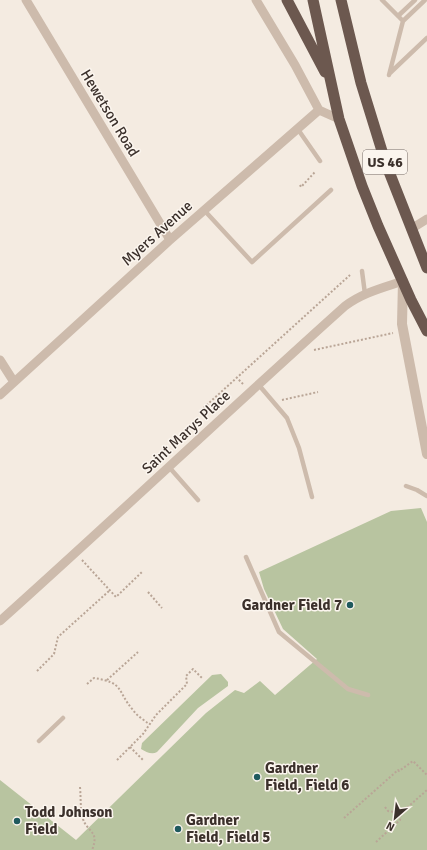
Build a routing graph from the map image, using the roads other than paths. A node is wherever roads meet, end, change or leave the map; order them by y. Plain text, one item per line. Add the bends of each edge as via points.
1 (26, 0) edge
2 (256, 0) edge
3 (287, 0) edge
4 (313, 0) edge
5 (341, 0) edge
6 (382, 0) edge
7 (415, 0) edge
8 (424, 0) edge
9 (398, 16) junction
10 (403, 21) junction
11 (427, 38) edge
12 (330, 82) junction
13 (319, 110) junction
14 (339, 119) junction
15 (297, 128) junction
16 (320, 161) dead end
17 (331, 190) dead end
18 (204, 210) junction
19 (427, 219) edge
20 (411, 229) junction
21 (170, 240) junction
22 (427, 268) edge
23 (362, 271) dead end
24 (403, 281) junction
25 (365, 294) junction
26 (427, 331) edge
27 (0, 360) edge
28 (14, 382) junction
29 (258, 384) junction
30 (0, 395) edge
31 (427, 454) edge
32 (168, 466) junction
33 (406, 486) dead end
34 (427, 496) edge
35 (312, 497) dead end
36 (198, 500) dead end
37 (246, 557) dead end
38 (0, 621) edge
39 (368, 695) dead end
40 (63, 718) dead end
41 (39, 742) dead end

1 - 21 street, Hewetson Road
2 - 13 street
3 - 12 highway
4 - 12 highway, US 46
5 - 20 highway, US 46 via 363,90 386,164
6 - 9 lane
7 - 9 lane
8 - 10 lane
9 - 10 lane
10 - 11 lane via 389,75
12 - 14 highway, US 46
13 - 14 street
13 - 15 street, Myers Avenue
14 - 24 highway, US 46 via 362,186
15 - 16 lane
15 - 18 street, Myers Avenue
17 - 18 lane via 252,262
18 - 21 street, Myers Avenue
19 - 20 street
20 - 22 highway, US 46
21 - 28 street, Myers Avenue
23 - 25 lane
24 - 25 street, Saint Marys Place
24 - 26 highway, US 46
24 - 31 street via 402,324
25 - 29 street, Saint Marys Place via 345,306
27 - 28 street
28 - 30 street, Myers Avenue
29 - 32 street, Saint Marys Place
29 - 35 lane via 286,418 301,454
32 - 36 lane
32 - 38 street, Saint Marys Place
33 - 34 lane
37 - 39 lane via 279,632 348,689
40 - 41 lane

